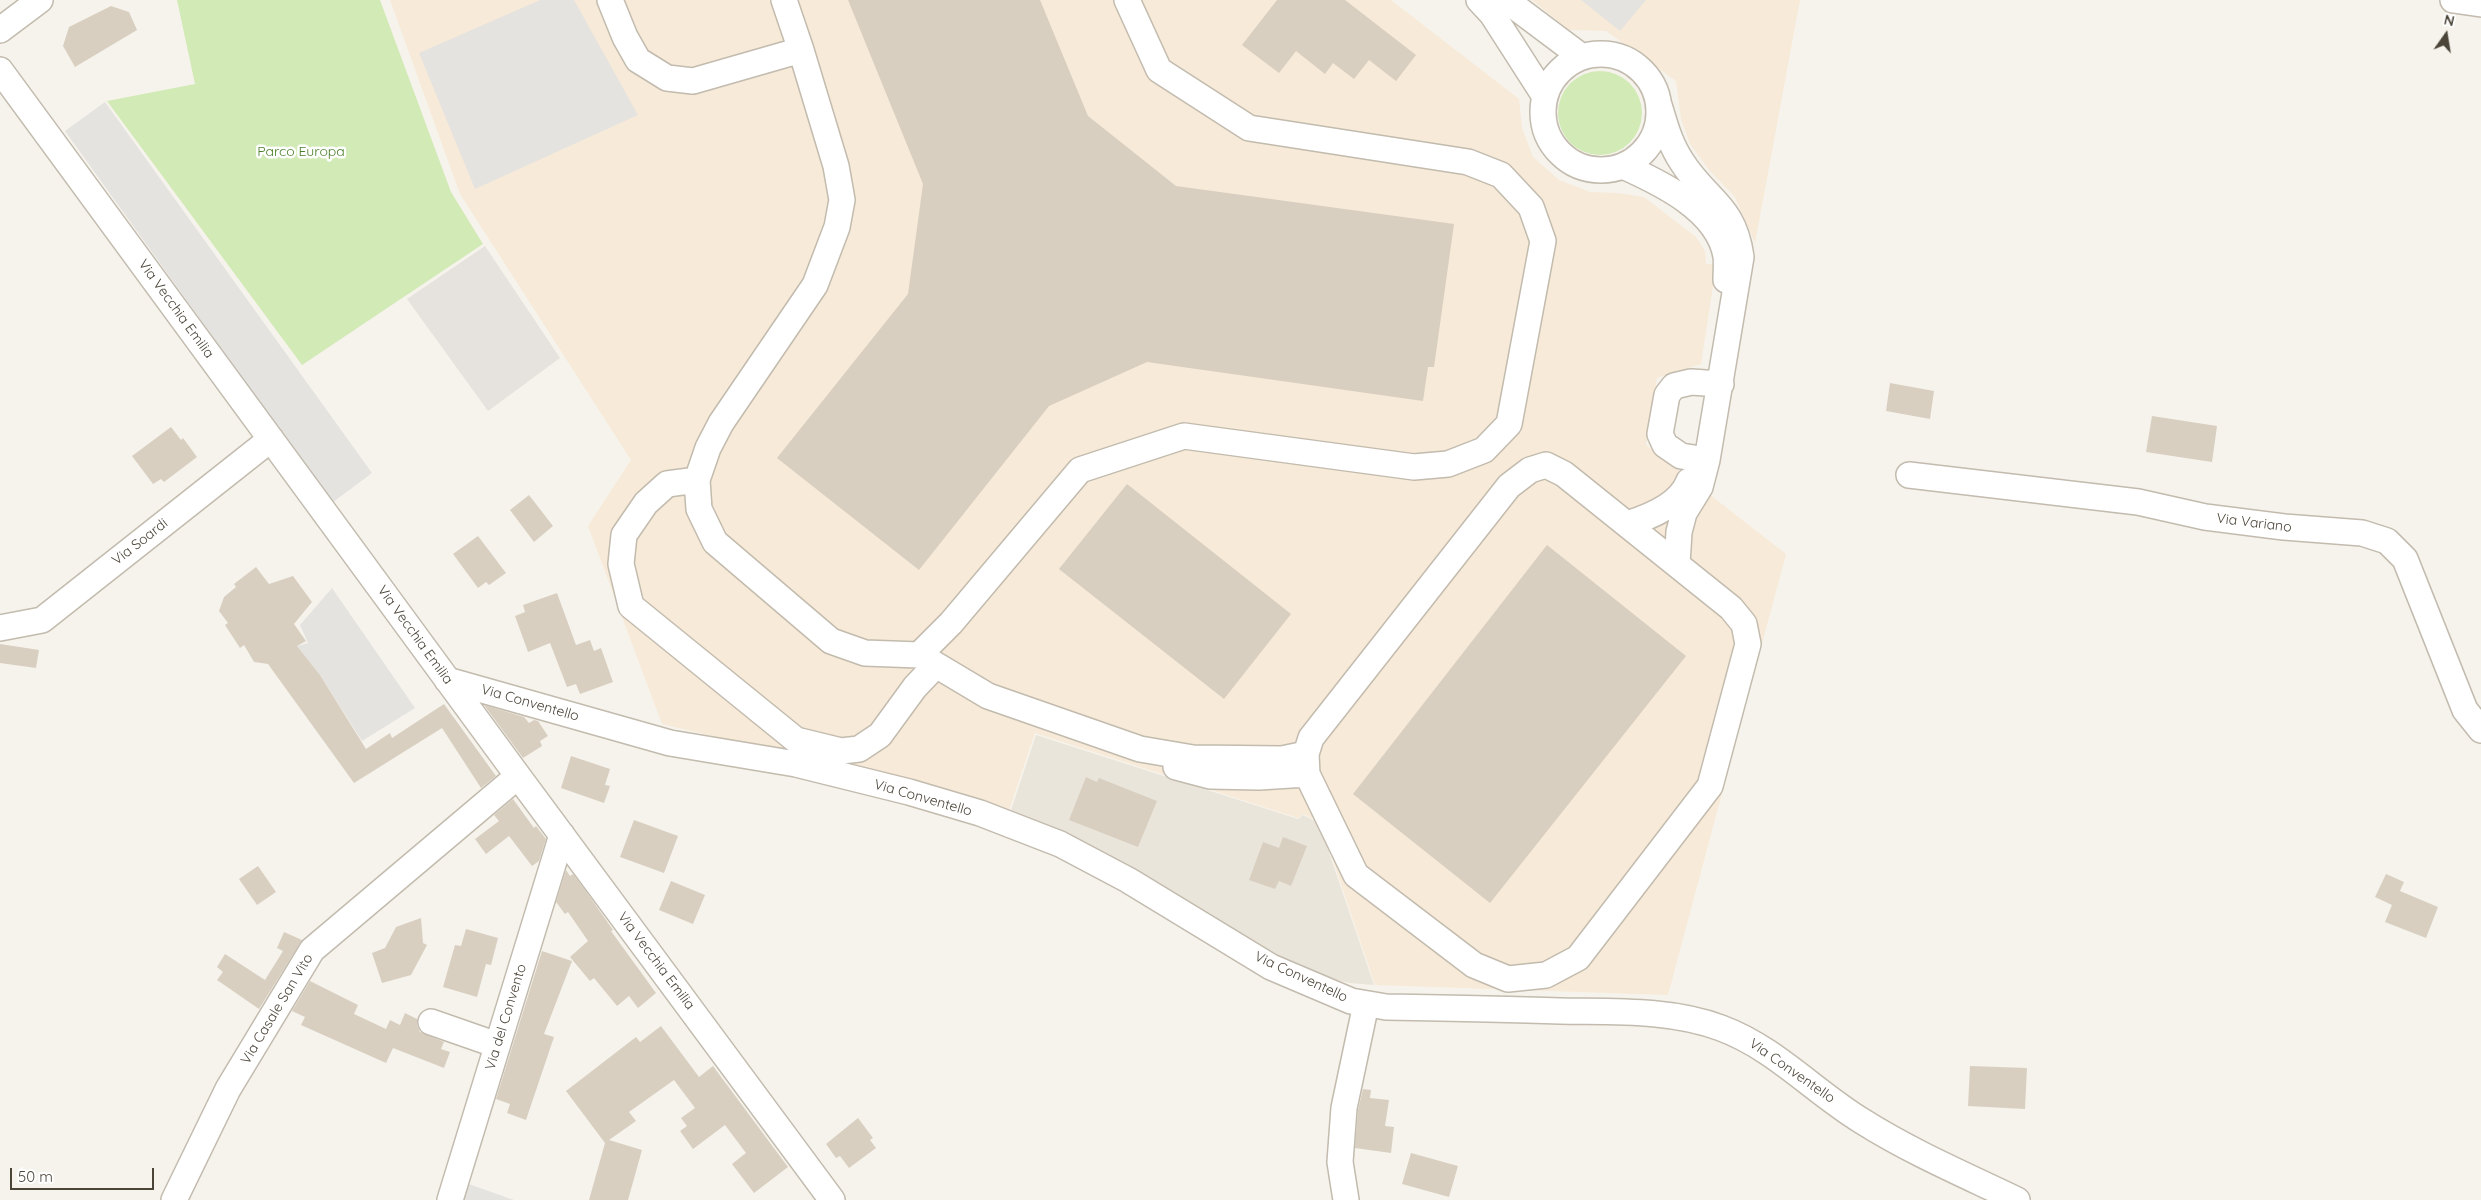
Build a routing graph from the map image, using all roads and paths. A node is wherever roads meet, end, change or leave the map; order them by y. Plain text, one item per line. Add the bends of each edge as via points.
1 (40, 0) edge
2 (610, 0) edge
3 (784, 0) edge
4 (1127, 0) edge
5 (1479, 0) edge
6 (1506, 0) edge
7 (2453, 0) edge
8 (2481, 4) edge
9 (0, 30) edge
10 (802, 50) junction
11 (1582, 57) junction
12 (0, 70) edge
13 (1544, 95) junction
14 (1659, 105) junction
15 (1623, 166) junction
16 (1715, 383) junction
17 (272, 439) junction
18 (1702, 459) junction
19 (1909, 474) dead end
20 (697, 480) junction
21 (1627, 524) junction
22 (1677, 564) junction
23 (0, 628) edge
24 (927, 660) junction
25 (447, 680) junction
26 (2481, 730) edge
27 (1306, 764) junction
28 (518, 776) junction
29 (562, 835) junction
30 (1366, 1004) junction
31 (431, 1022) dead end
32 (497, 1046) junction
33 (174, 1200) edge
34 (450, 1200) edge
35 (832, 1200) edge
36 (1346, 1200) edge
37 (2017, 1200) edge

1 - 9 street
2 - 10 street via 638,60 667,78 693,81
3 - 10 street
4 - 24 street via 1159,70 1249,128 1468,162 1501,175 1531,207 1543,241 1509,424 1484,450 1448,464 1414,466 1184,436 1080,470 951,623
5 - 13 street via 1492,14
6 - 11 street
7 - 8 street
10 - 20 street via 836,166 842,200 837,227 815,285 721,423
11 - 13 street via 1566,65
11 - 14 street via 1605,54 1632,63 1653,87
12 - 17 street, Via Vecchia Emilia
13 - 15 street via 1542,114 1545,132 1554,149 1568,161 1586,169 1605,171
14 - 15 street via 1658,124 1651,142 1639,156
14 - 16 street via 1668,136 1682,162 1727,212 1738,237 1741,257
15 - 16 street via 1660,183 1693,206 1717,232 1726,256 1726,291
16 - 18 street
16 - 18 street via 1691,382 1674,386 1667,395 1660,434 1665,445 1681,456
17 - 23 street, Via Soardi via 42,620
17 - 25 street, Via Vecchia Emilia
18 - 21 street via 1668,506
18 - 22 street via 1700,487 1684,513 1679,532
19 - 26 street, Via Variano via 2138,502 2205,517 2362,534 2387,541 2405,559 2464,710
20 - 24 street via 699,510 715,542 831,641 865,653
20 - 24 street via 668,484 646,503 624,536 621,564 631,606 796,740 841,751 859,749 880,735 915,687
21 - 22 street
21 - 27 street via 1564,474 1546,465 1530,470 1509,486 1311,738
22 - 27 street via 1732,608 1744,624 1748,644 1710,786 1578,958 1546,975 1508,979 1474,965 1356,875
24 - 27 street via 988,696 1140,749 1192,758 1282,759
25 - 28 street, Via Vecchia Emilia
25 - 30 street, Via Conventello via 670,743 796,764 980,813 1060,844 1128,880 1271,967
28 - 29 street, Via Vecchia Emilia
28 - 33 street, Via Casale San Vito via 312,950 228,1090
29 - 32 street, Via del Convento
29 - 35 street, Via Vecchia Emilia
30 - 36 street, Via Conventello via 1344,1108 1340,1162
30 - 37 street, Via Conventello via 1629,1012 1686,1019 1718,1027 1744,1037 1778,1058 1860,1120 1911,1149
31 - 32 street
32 - 34 street, Via del Convento

